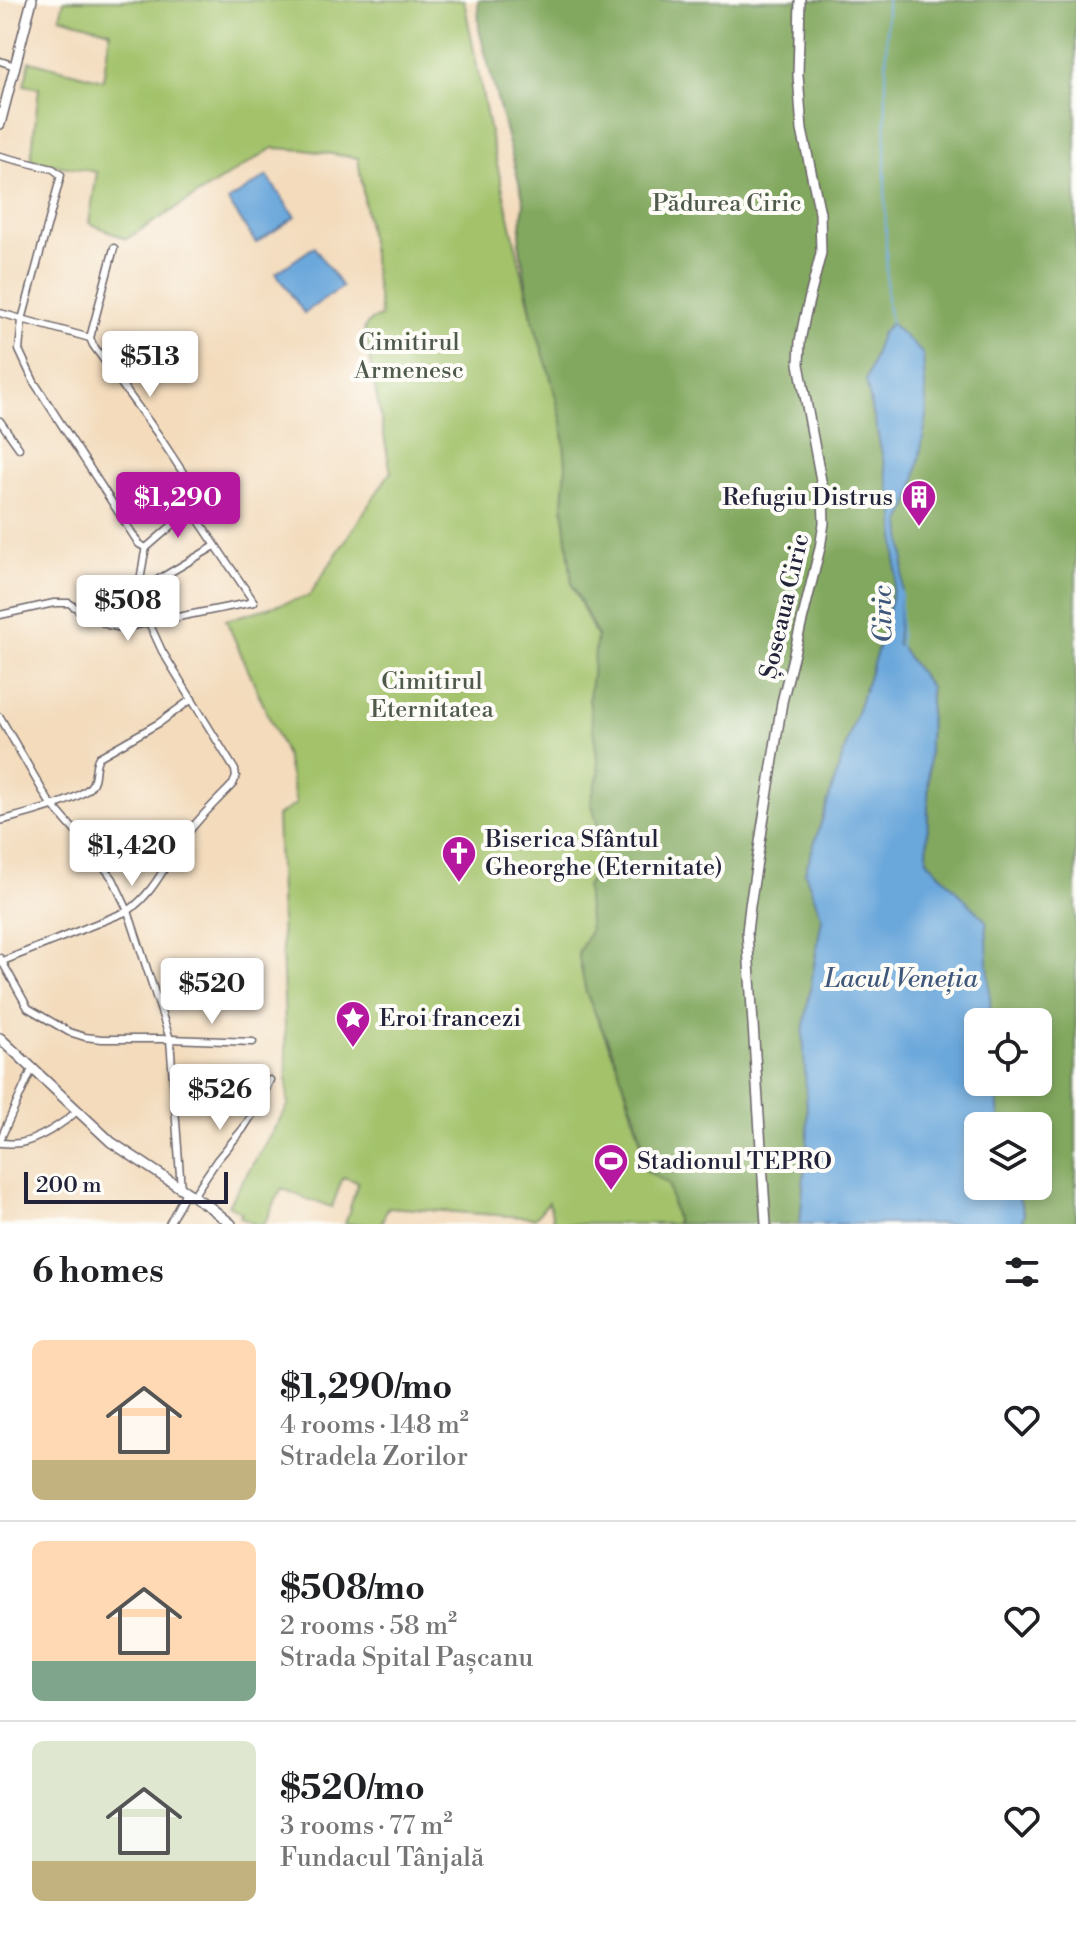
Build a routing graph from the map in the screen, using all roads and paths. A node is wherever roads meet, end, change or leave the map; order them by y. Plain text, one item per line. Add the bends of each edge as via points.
1 (32, 0) edge
2 (800, 0) edge
3 (0, 61) edge
4 (15, 66) junction
5 (0, 124) edge
6 (0, 156) edge
7 (114, 248) dead end
8 (0, 313) edge
9 (22, 320) junction
10 (90, 338) junction
11 (0, 421) edge
12 (19, 448) dead end
13 (191, 509) junction
14 (215, 546) junction
15 (146, 548) junction
16 (137, 592) junction
17 (0, 615) edge
18 (149, 623) junction
19 (192, 699) junction
20 (0, 717) edge
21 (53, 806) junction
22 (0, 821) edge
23 (128, 911) junction
24 (2, 960) edge
25 (0, 1038) edge
26 (170, 1039) junction
27 (253, 1042) dead end
28 (33, 1067) junction
29 (270, 1080) dead end
30 (77, 1111) junction
31 (0, 1142) edge
32 (186, 1192) junction
33 (169, 1224) edge
34 (231, 1224) edge
35 (766, 1224) edge

1 - 4 street
2 - 35 street, Șoseaua Ciric via 802,130 820,213 821,253 802,328 799,364 824,523 782,702 748,919
3 - 4 street
4 - 5 street
6 - 9 street via 61,175
7 - 10 street
8 - 9 street
9 - 10 street
9 - 15 street via 19,350 34,382
10 - 13 street via 199,497
11 - 12 street
13 - 14 street
13 - 15 street
14 - 16 street
14 - 18 street via 254,602
15 - 16 street
16 - 18 street
17 - 18 street via 62,602 108,625
18 - 19 street
19 - 21 street via 99,757 89,789
19 - 23 street via 236,777
20 - 21 street
21 - 22 street
21 - 23 street via 113,879
23 - 24 street
23 - 26 street
24 - 26 street via 28,1008 69,1032 102,1039
25 - 28 street
26 - 27 street
26 - 32 street
28 - 30 street
28 - 31 street
29 - 32 street via 243,1129
30 - 31 street via 28,1140
30 - 32 street via 111,1142
32 - 33 street
32 - 34 street

